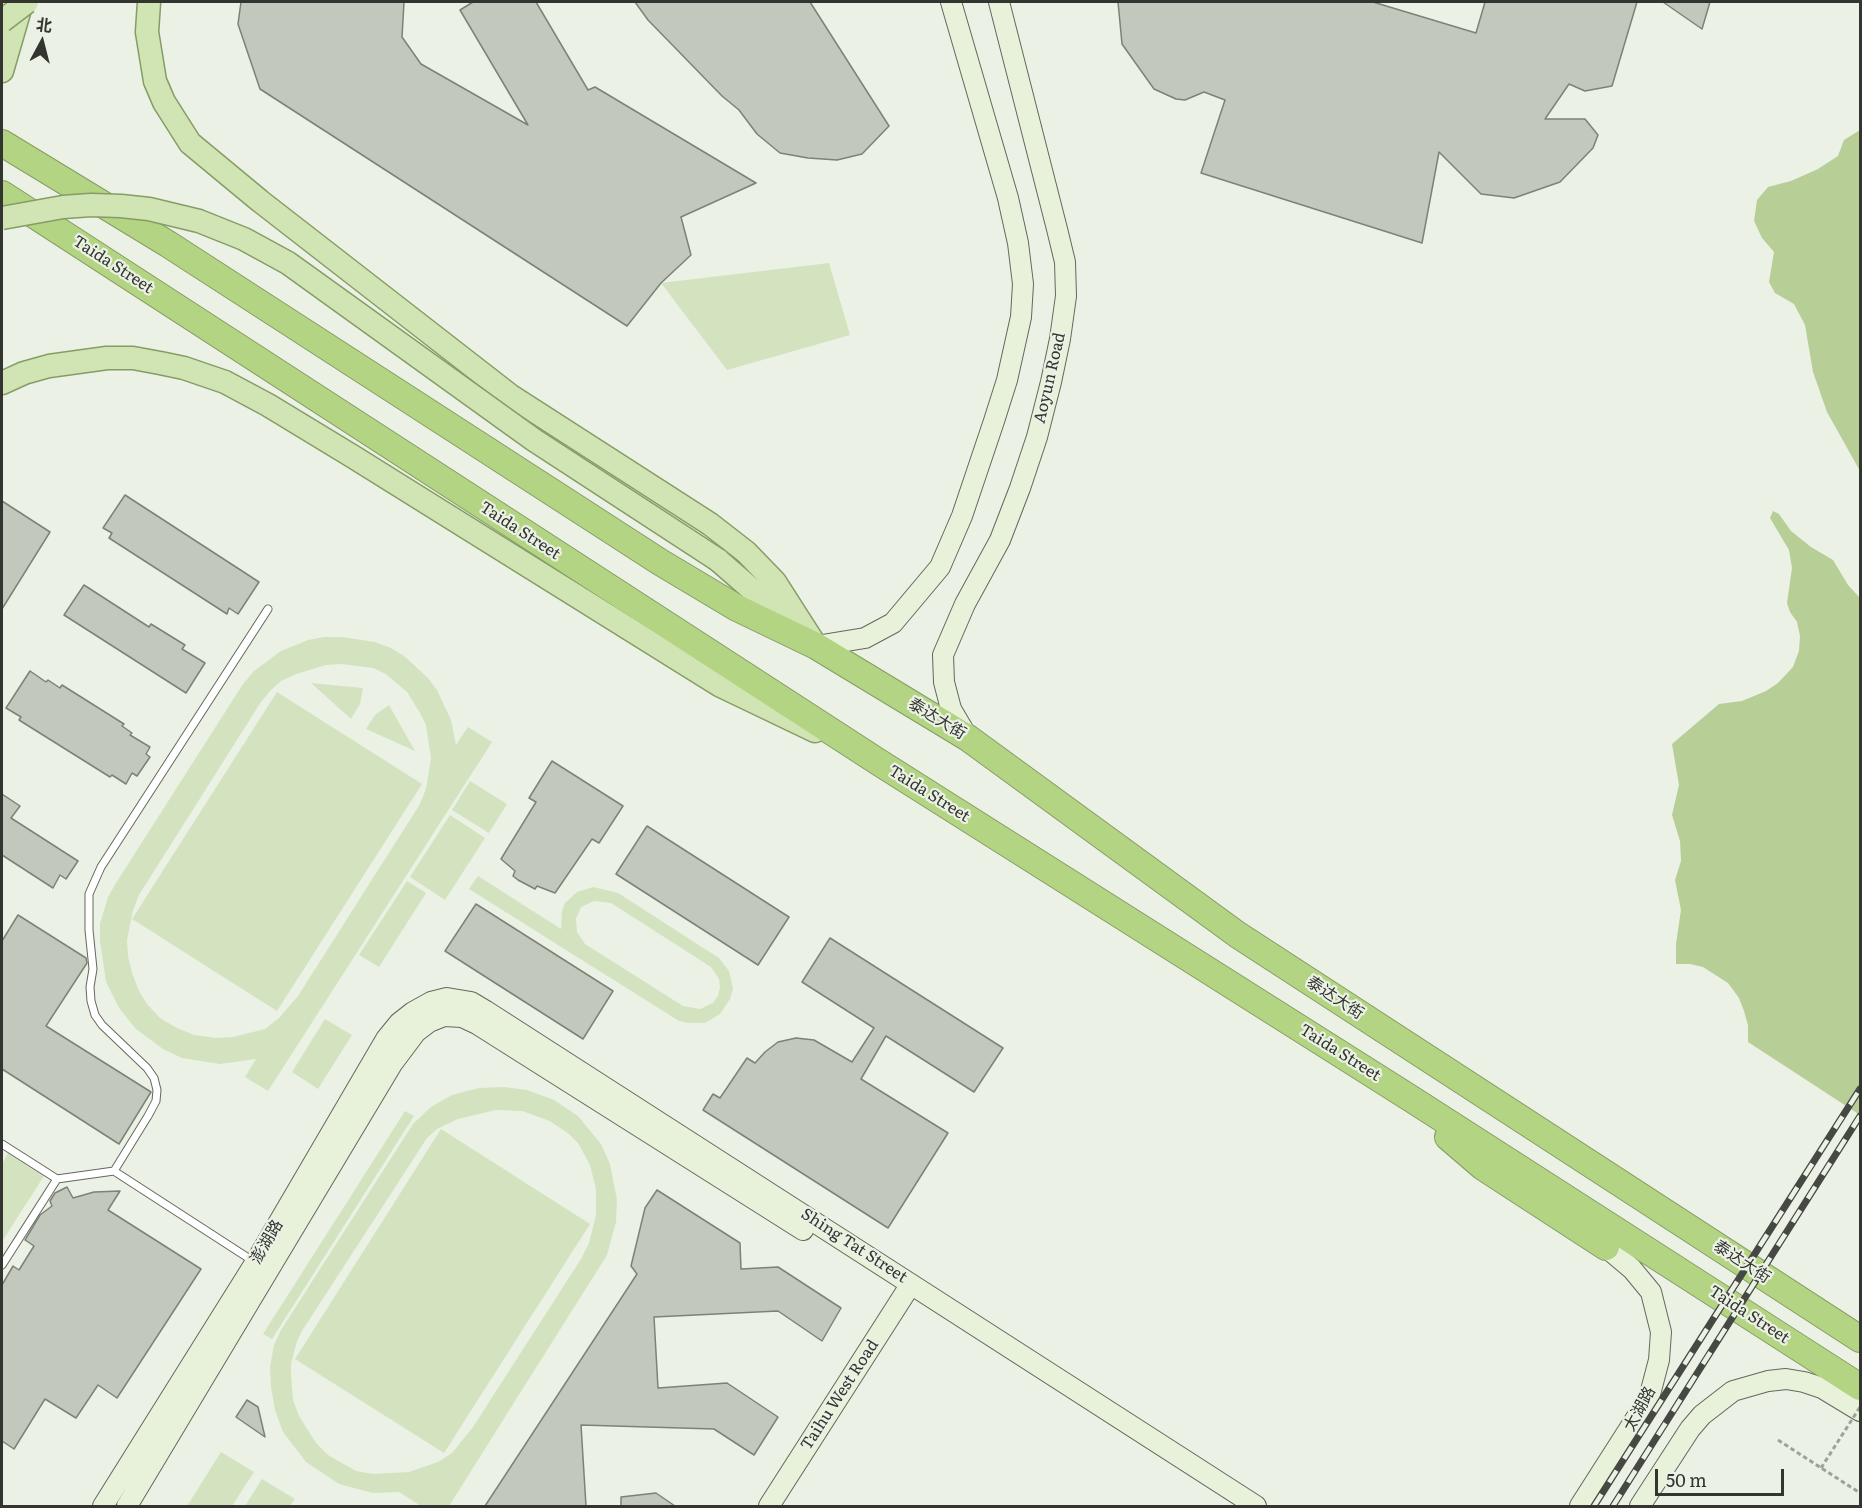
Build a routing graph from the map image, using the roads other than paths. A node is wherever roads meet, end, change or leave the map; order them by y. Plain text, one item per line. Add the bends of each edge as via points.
1 (22, 2) edge
2 (27, 2) edge
3 (149, 2) edge
4 (951, 2) edge
5 (999, 2) edge
6 (2, 21) edge
7 (2, 71) edge
8 (2, 143) edge
9 (2, 194) edge
10 (2, 218) edge
11 (2, 383) edge
12 (268, 609) dead end
13 (816, 646) junction
14 (968, 738) junction
15 (880, 763) junction
16 (446, 1007) junction
17 (1410, 1098) junction
18 (2, 1144) edge
19 (114, 1171) junction
20 (57, 1179) junction
21 (1606, 1247) joint
22 (255, 1263) junction
23 (2, 1265) edge
24 (908, 1289) junction
25 (1860, 1338) edge
26 (1860, 1387) edge
27 (1860, 1412) edge
28 (103, 1506) edge
29 (127, 1506) edge
30 (769, 1506) edge
31 (1234, 1506) edge
32 (1256, 1506) edge
33 (1580, 1506) edge
34 (1640, 1506) edge

1 - 7 main road
2 - 6 main road, bridge
3 - 13 main road via 147,33 155,81 190,142 511,396 710,524 746,552 775,582
4 - 13 street via 1008,198 1023,284 1022,317 994,421 940,567 893,623 866,638
5 - 14 street, Aoyun Road via 1065,262 1066,296 1051,382 1020,488 1000,540 943,655 951,709
8 - 13 highway via 168,244 660,562 737,608
9 - 15 highway, Taida Street
10 - 13 main road, bridge via 63,207 121,206 199,221 244,239 288,263 534,440 718,560
11 - 15 main road via 49,366 107,358 160,363 225,382 343,450 719,685
12 - 19 lane via 101,867 89,894 93,969 90,1001 102,1025 147,1068 156,1090 156,1101
13 - 14 highway, 泰达大街
14 - 25 highway, 泰达大街 via 1238,935
15 - 17 highway, Taida Street
16 - 22 street, 澎湖路 via 431,1002 399,1023 386,1039
16 - 24 street, Shing Tat Street via 506,1040
16 - 29 street, 澎湖路 via 416,1032 392,1064
17 - 21 highway via 1483,1167
17 - 26 highway, Taida Street
18 - 20 lane
19 - 20 lane
19 - 22 lane
20 - 23 lane
21 - 33 street, 太湖路 via 1651,1292 1661,1332 1659,1360 1644,1408
22 - 28 street, 澎湖路
24 - 30 street, Taihu West Road
24 - 31 street, Shing Tat Street
24 - 32 street, Shing Tat Street
27 - 34 street via 1836,1396 1786,1379 1733,1391 1709,1408 1690,1429

